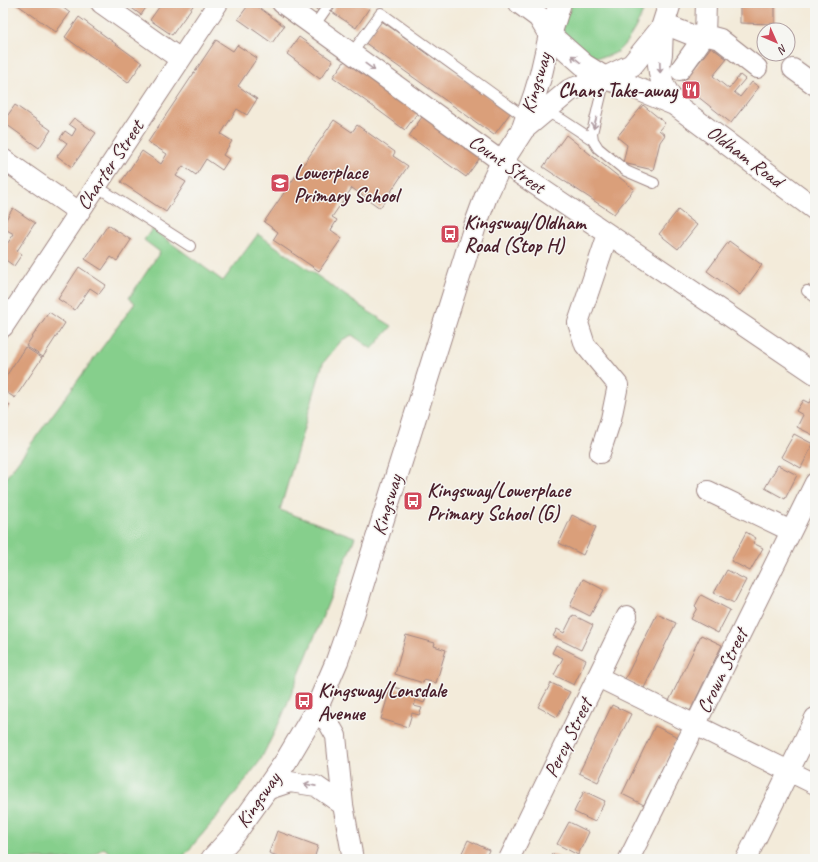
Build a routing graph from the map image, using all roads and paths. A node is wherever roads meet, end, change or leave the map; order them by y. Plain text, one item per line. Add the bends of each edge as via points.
1 (101, 3) edge
2 (218, 3) edge
3 (282, 3) edge
4 (330, 3) edge
5 (520, 3) edge
6 (560, 3) edge
7 (670, 3) edge
8 (706, 3) edge
9 (314, 26) junction
10 (663, 26) junction
11 (550, 35) junction
12 (705, 35) junction
13 (352, 54) junction
14 (180, 59) junction
15 (757, 68) dead end
16 (793, 69) dead end
17 (680, 70) dead end
18 (605, 78) junction
19 (815, 86) edge
20 (674, 104) junction
21 (531, 120) junction
22 (593, 140) junction
23 (3, 159) edge
24 (502, 162) junction
25 (654, 183) dead end
26 (96, 186) junction
27 (815, 209) edge
28 (79, 212) junction
29 (608, 234) junction
30 (190, 246) dead end
31 (3, 327) edge
32 (815, 374) edge
33 (600, 453) dead end
34 (815, 482) edge
35 (708, 491) dead end
36 (791, 531) junction
37 (626, 616) dead end
38 (598, 677) junction
39 (315, 712) junction
40 (815, 718) edge
41 (695, 725) junction
42 (789, 771) junction
43 (815, 784) edge
44 (266, 790) junction
45 (343, 805) junction
46 (212, 859) edge
47 (353, 859) edge
48 (509, 859) edge
49 (628, 859) edge
50 (746, 859) edge

1 - 14 street
2 - 14 street, Charter Street
3 - 9 street, Count Street
4 - 9 lane
5 - 11 main road, Oldham Road via 539,17
6 - 11 main road, Kingsway
7 - 10 main road
8 - 12 street
9 - 13 street, Count Street
10 - 12 street via 694,36
10 - 18 main road, Kingsway via 632,65
10 -> 20 main road, Oldham Road via 660,73 663,85
18 -> 11 main road, Oldham Road via 584,65
11 - 21 main road, Kingsway
12 - 15 street via 720,39
12 - 17 street
13 - 21 lane via 381,13
13 -> 24 street, Count Street
14 - 26 street, Charter Street
16 - 19 street
18 - 20 main road, Oldham Road
18 - 21 main road, Kingsway via 570,90
18 -> 22 lane via 592,133
20 - 27 main road, Oldham Road
21 - 22 lane via 561,119
21 - 24 main road, Kingsway
22 - 25 lane via 598,148 626,171
23 - 28 street
24 - 29 street, Count Street
24 - 39 main road, Kingsway via 475,226 351,621
26 - 28 street, Charter Street
26 - 30 lane
28 - 31 street, Charter Street
29 - 32 street, Count Street
29 - 33 street via 578,323 585,345 618,385
34 - 36 street, Crown Street
35 - 36 street
36 - 41 street, Crown Street
37 - 38 street, Percy Street
38 - 41 street
38 - 48 street, Percy Street
39 - 44 main road, Kingsway
39 - 45 street via 328,722 336,736
40 - 42 street
41 - 42 street
41 - 49 street, Crown Street
42 - 43 street
42 - 50 street
45 -> 44 street via 316,786 290,782
44 - 46 main road, Kingsway via 233,836
45 - 47 street

